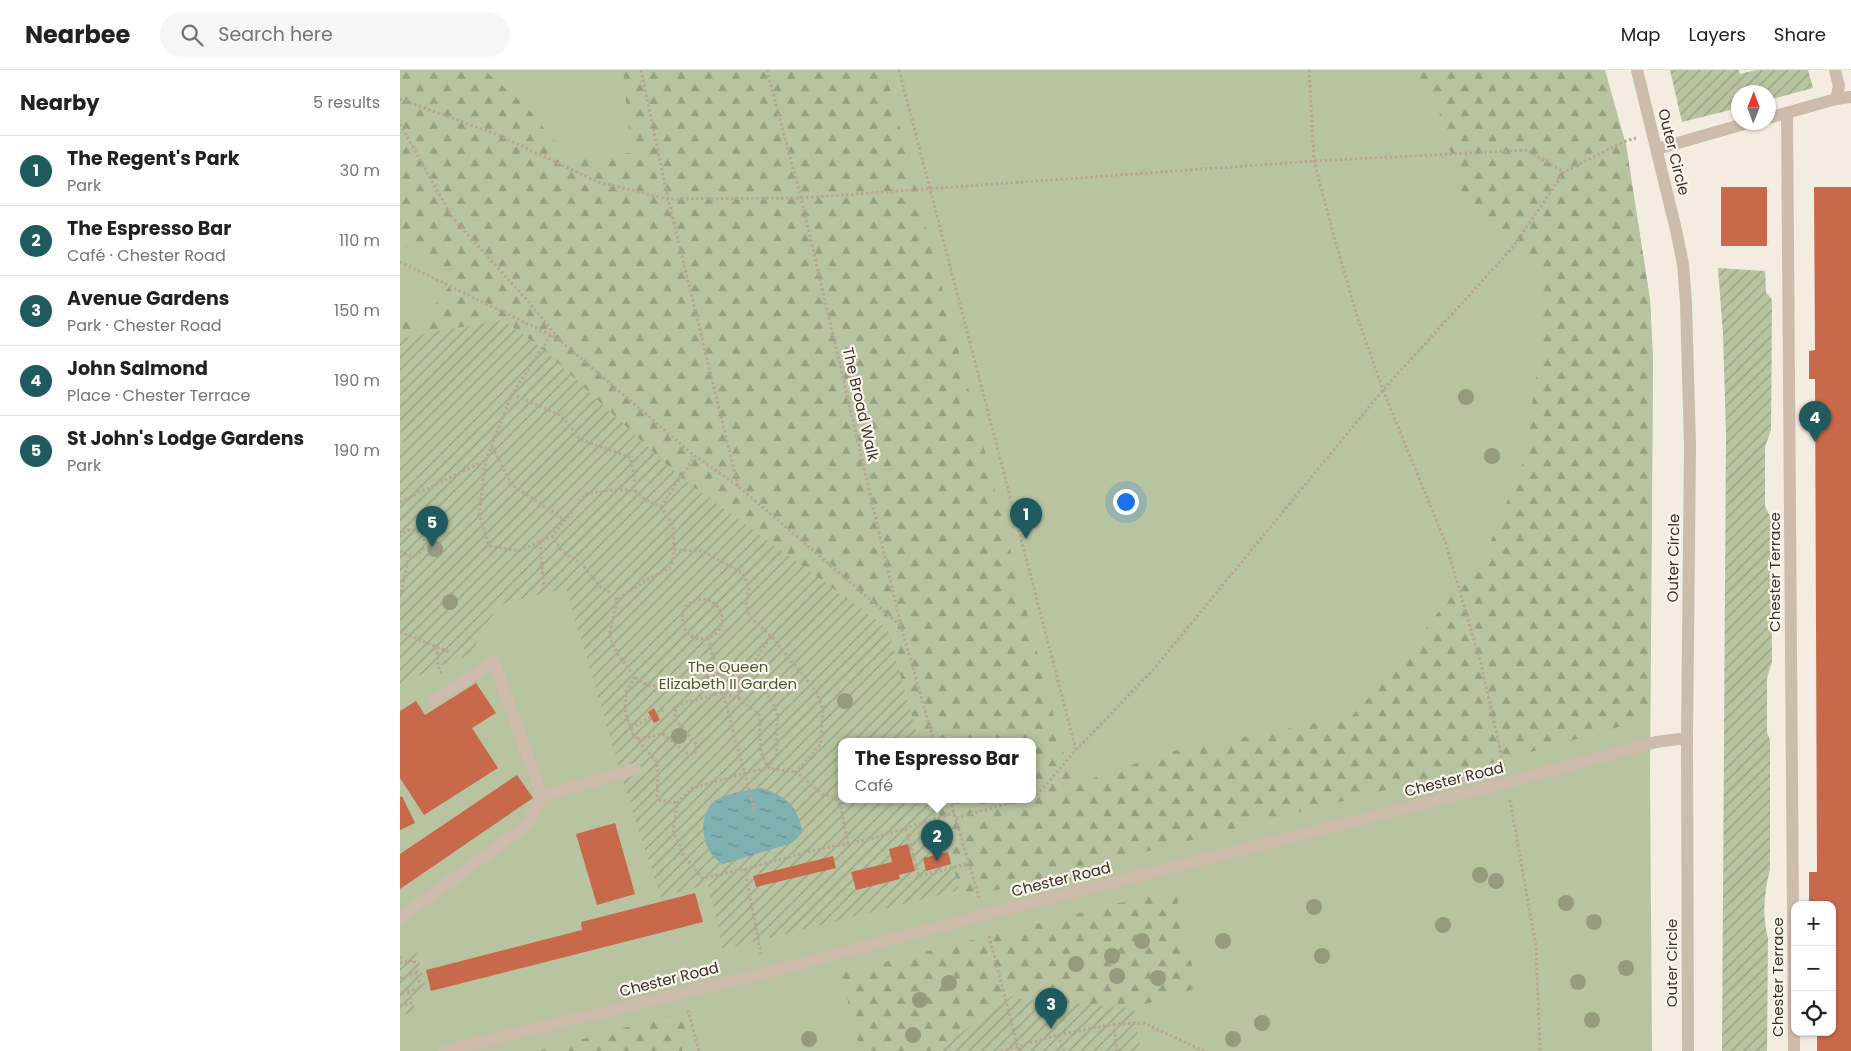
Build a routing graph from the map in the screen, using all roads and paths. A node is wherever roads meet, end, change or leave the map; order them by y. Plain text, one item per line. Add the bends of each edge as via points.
1 (642, 70) edge
2 (766, 70) edge
3 (899, 70) edge
4 (1309, 70) edge
5 (1637, 70) edge
6 (1835, 70) edge
7 (1851, 97) edge
8 (400, 99) edge
9 (1836, 99) junction
10 (1787, 112) junction
11 (1776, 115) edge
12 (400, 124) edge
13 (1731, 128) edge
14 (1652, 133) junction
15 (1657, 149) junction
16 (1314, 161) junction
17 (1564, 172) junction
18 (930, 190) junction
19 (801, 198) junction
20 (668, 199) junction
21 (400, 262) edge
22 (551, 335) junction
23 (557, 338) junction
24 (1383, 390) junction
25 (512, 394) junction
26 (492, 446) junction
27 (695, 456) junction
28 (486, 460) junction
29 (738, 486) junction
30 (634, 490) junction
31 (400, 502) edge
32 (661, 507) junction
33 (565, 520) junction
34 (552, 536) junction
35 (400, 537) edge
36 (540, 542) junction
37 (400, 550) edge
38 (674, 550) junction
39 (409, 556) junction
40 (544, 590) dead end
41 (400, 596) edge
42 (617, 600) junction
43 (901, 626) junction
44 (400, 632) edge
45 (771, 636) junction
46 (708, 638) junction
47 (437, 647) junction
48 (450, 652) dead end
49 (740, 672) junction
50 (718, 676) junction
51 (635, 677) junction
52 (448, 691) junction
53 (722, 693) junction
54 (738, 698) junction
55 (434, 700) dead end
56 (664, 710) dead end
57 (657, 714) dead end
58 (651, 717) dead end
59 (631, 728) junction
60 (933, 738) edge
61 (1687, 738) junction
62 (638, 739) junction
63 (1076, 750) junction
64 (768, 768) junction
65 (635, 769) dead end
66 (744, 772) junction
67 (796, 772) junction
68 (1506, 783) junction
69 (542, 796) junction
70 (1036, 796) edge
71 (838, 801) edge
72 (677, 803) junction
73 (840, 803) edge
74 (951, 803) edge
75 (1010, 803) edge
76 (755, 812) dead end
77 (954, 813) junction
78 (956, 818) junction
79 (906, 830) junction
80 (848, 843) junction
81 (970, 863) junction
82 (745, 869) junction
83 (977, 886) dead end
84 (400, 918) edge
85 (989, 936) dead end
86 (400, 963) edge
87 (765, 972) junction
88 (418, 973) junction
89 (400, 978) edge
90 (408, 991) junction
91 (683, 992) junction
92 (400, 993) edge
93 (400, 1006) edge
94 (1114, 1024) junction
95 (1058, 1035) junction
96 (1018, 1046) junction
97 (444, 1051) edge
98 (699, 1051) edge
99 (1000, 1051) edge
100 (1019, 1051) edge
101 (1064, 1051) edge
102 (1117, 1051) edge
103 (1204, 1051) edge
104 (1540, 1051) edge
105 (1688, 1051) edge
106 (1794, 1051) edge

1 - 20 path
2 - 19 path, The Broad Walk
3 - 18 path
4 - 16 path
5 - 14 street, Outer Circle
6 - 9 street via 1839,86
7 - 9 street
8 - 20 path via 498,135 598,182
9 - 10 street
10 - 11 street
10 - 106 street, Chester Terrace
12 - 23 path via 452,217
13 - 15 street
14 - 15 street, Outer Circle
14 - 17 path via 1623,142
15 - 61 street, Outer Circle via 1683,264 1686,303 1690,446
16 - 17 path via 1527,150
16 - 18 path
16 - 24 path via 1358,319
17 - 24 path via 1514,246
18 - 19 path
18 - 63 path
19 - 20 path
19 - 43 path, The Broad Walk
20 - 29 path
21 - 22 path
22 - 23 path
22 - 25 path
23 - 27 path
24 - 63 path via 1153,670
24 - 68 path via 1446,544 1481,664
25 - 26 path
25 - 30 path via 562,416 580,439 631,458 636,479
26 - 28 path
26 - 33 path via 512,485
27 - 29 path
27 - 32 path
28 - 31 path
28 - 36 path via 479,514 490,546 519,551
29 - 43 path
30 - 32 path
30 - 33 path via 587,492
32 - 38 path via 673,526
33 - 34 path
34 - 36 path
34 - 42 path via 562,551 583,565 601,588
35 - 39 path via 410,530 418,531 423,537 423,550 418,555
36 - 40 path
37 - 39 path
38 - 42 path via 672,566
38 - 45 path via 702,551 742,573 749,587 748,612
39 - 41 path
42 - 51 path via 609,636 618,655
43 - 60 path, The Broad Walk
44 - 47 path
45 - 49 path via 755,660
45 - 67 path via 816,691 823,709 821,744
46 - 46 path via 692,636 682,624 684,608 698,598 714,602 722,615 720,630
46 - 50 path
47 - 48 path
47 - 52 path via 438,666
49 - 50 path
49 - 54 path
49 - 64 path via 767,693 777,713 777,754
50 - 51 path via 648,686
50 - 53 path
51 - 59 path via 626,692 626,712
52 - 55 street
52 - 69 street via 494,662
53 - 54 path
53 - 62 path via 676,708 675,719 697,746 695,754 688,754 663,734
53 - 66 path
54 - 64 path via 759,715 761,752
56 - 57 path
58 - 59 path
59 - 62 path
61 - 68 street, Chester Road via 1660,741
61 - 105 street, Outer Circle
62 - 72 path via 656,761 656,796 660,800
63 - 70 path
64 - 66 path
64 - 67 path
65 - 69 street
66 - 72 path via 690,789
66 - 76 path
67 - 71 path via 822,794
68 - 87 street, Chester Road
68 - 104 path via 1536,947
69 - 84 street via 527,825
72 - 82 path via 673,830 683,854 702,878
73 - 80 path
74 - 77 path
75 - 78 path
77 - 78 path
77 - 79 path
78 - 81 path
79 - 80 path
79 - 81 path via 919,876
80 - 82 path
81 - 83 path
82 - 87 path
85 - 96 path
86 - 88 path via 414,960
87 - 91 street, Chester Road
88 - 89 path
88 - 90 path via 421,988
90 - 92 path
90 - 93 path via 410,1003
91 - 97 street, Chester Road
91 - 98 path
94 - 95 path
94 - 102 path
94 - 103 path via 1144,1022
95 - 96 path
95 - 101 path
96 - 99 path
96 - 100 path

